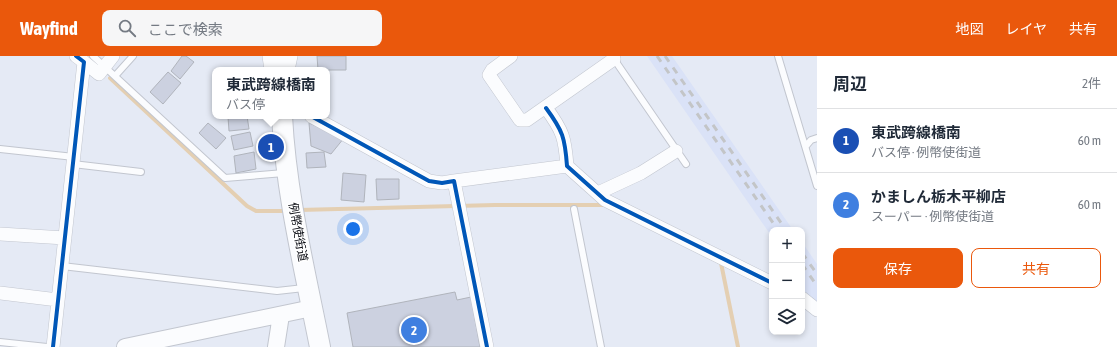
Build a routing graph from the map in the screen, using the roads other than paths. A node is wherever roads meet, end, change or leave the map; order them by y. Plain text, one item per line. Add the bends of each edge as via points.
1 (114, 56) edge
2 (133, 56) edge
3 (269, 56) edge
4 (280, 56) edge
5 (291, 56) edge
6 (512, 56) edge
7 (778, 56) edge
8 (614, 57) edge
9 (82, 58) edge
10 (105, 67) junction
11 (271, 67) edge
12 (280, 67) edge
13 (289, 67) edge
14 (115, 76) junction
15 (546, 108) junction
16 (282, 119) edge
17 (316, 119) edge
18 (817, 138) edge
19 (806, 146) junction
20 (0, 149) edge
21 (676, 151) junction
22 (73, 161) junction
23 (686, 164) dead end
24 (567, 166) junction
25 (141, 172) dead end
26 (287, 173) junction
27 (454, 181) junction
28 (817, 186) edge
29 (598, 193) junction
30 (574, 209) dead end
31 (0, 234) edge
32 (65, 238) junction
33 (62, 266) junction
34 (769, 282) edge
35 (308, 288) junction
36 (0, 293) edge
37 (803, 299) edge
38 (58, 300) junction
39 (312, 308) junction
40 (817, 310) edge
41 (281, 315) junction
42 (0, 342) edge
43 (47, 347) edge
44 (53, 347) edge
45 (125, 347) edge
46 (276, 347) edge
47 (320, 347) edge
48 (487, 347) edge
49 (601, 347) edge

1 - 10 street
2 - 14 lane
3 - 11 street
4 - 12 main road
5 - 13 street
6 - 15 street via 489,75 520,120 527,120
7 - 19 lane
8 - 15 street
8 - 21 lane
9 - 10 street via 99,74
9 - 22 street
10 - 14 lane
14 - 26 lane via 225,178
15 - 24 street via 557,123 565,142
16 - 26 main road, 例幣使街道
17 - 27 street via 429,181
18 - 19 lane
19 - 28 lane
20 - 22 lane
21 - 23 lane
21 - 29 street via 640,173
22 - 25 lane
22 - 32 street
24 - 27 street
24 - 29 street
26 - 35 main road, 例幣使街道
27 - 48 street
29 - 34 street via 605,200
30 - 49 lane
31 - 32 street
32 - 33 street
33 - 35 lane via 277,291
33 - 38 street
35 - 39 main road, 例幣使街道
36 - 38 street
37 - 40 street
38 - 44 street
39 - 41 street
39 - 47 main road, 例幣使街道
41 - 45 street
41 - 46 street
42 - 43 lane

